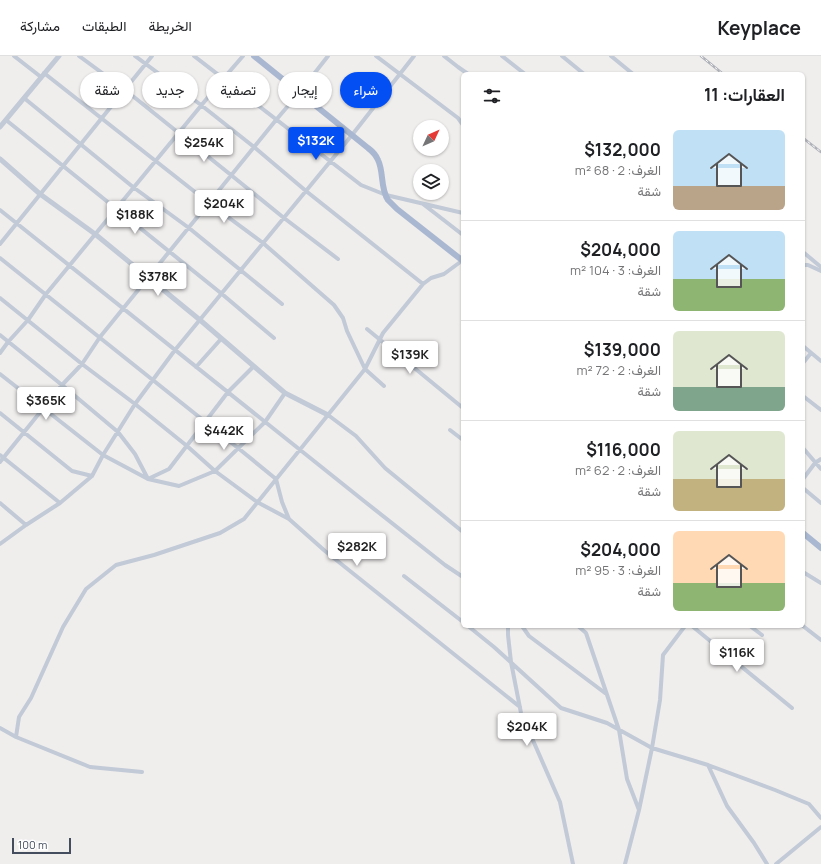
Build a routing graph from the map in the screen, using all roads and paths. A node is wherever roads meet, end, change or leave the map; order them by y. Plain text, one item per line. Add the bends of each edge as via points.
1 (14, 56) edge
2 (59, 56) edge
3 (79, 56) edge
4 (135, 56) edge
5 (152, 56) edge
6 (194, 56) edge
7 (243, 56) edge
8 (254, 56) edge
9 (328, 56) edge
10 (376, 56) edge
11 (414, 56) edge
12 (444, 56) edge
13 (502, 56) edge
14 (562, 56) edge
15 (611, 56) edge
16 (145, 64) junction
17 (101, 72) edge
18 (215, 72) edge
19 (228, 72) edge
20 (315, 72) edge
21 (465, 72) edge
22 (522, 72) edge
23 (582, 72) edge
24 (631, 72) edge
25 (399, 74) junction
26 (43, 75) junction
27 (278, 76) edge
28 (134, 77) edge
29 (134, 97) edge
30 (24, 98) junction
31 (206, 99) edge
32 (201, 105) junction
33 (109, 108) edge
34 (261, 108) edge
35 (286, 108) edge
36 (318, 108) edge
37 (101, 118) junction
38 (6, 120) junction
39 (276, 120) junction
40 (461, 122) edge
41 (0, 127) edge
42 (178, 133) junction
43 (352, 135) junction
44 (81, 144) junction
45 (254, 147) junction
46 (0, 160) edge
47 (155, 160) junction
48 (330, 162) junction
49 (63, 166) junction
50 (231, 175) junction
51 (133, 187) junction
52 (306, 191) junction
53 (40, 194) junction
54 (386, 195) junction
55 (209, 203) junction
56 (421, 203) junction
57 (116, 208) junction
58 (0, 210) edge
59 (461, 213) edge
60 (284, 218) junction
61 (17, 223) junction
62 (189, 228) junction
63 (461, 233) edge
64 (95, 234) junction
65 (263, 243) junction
66 (0, 244) edge
67 (169, 252) junction
68 (805, 254) edge
69 (0, 258) edge
70 (461, 258) edge
71 (338, 259) dead end
72 (461, 261) edge
73 (69, 265) junction
74 (805, 265) edge
75 (821, 267) edge
76 (241, 271) junction
77 (821, 271) edge
78 (148, 278) junction
79 (423, 284) junction
80 (46, 294) junction
81 (222, 294) junction
82 (0, 298) edge
83 (282, 304) dead end
84 (123, 308) junction
85 (28, 320) junction
86 (200, 320) junction
87 (367, 329) dead end
88 (0, 335) edge
89 (100, 337) junction
90 (274, 338) dead end
91 (221, 339) junction
92 (380, 339) junction
93 (8, 342) junction
94 (805, 348) edge
95 (175, 350) junction
96 (0, 353) edge
97 (811, 353) junction
98 (805, 360) edge
99 (821, 361) edge
100 (82, 364) junction
101 (196, 367) junction
102 (253, 367) junction
103 (365, 369) junction
104 (0, 374) edge
105 (153, 380) junction
106 (62, 385) junction
107 (384, 386) dead end
108 (228, 392) junction
109 (285, 393) junction
110 (805, 398) edge
111 (135, 404) junction
112 (461, 406) edge
113 (43, 408) junction
114 (821, 410) edge
115 (0, 413) edge
116 (328, 415) junction
117 (206, 422) junction
118 (265, 422) junction
119 (450, 430) dead end
120 (24, 432) junction
121 (118, 432) junction
122 (461, 438) edge
123 (187, 446) junction
124 (238, 448) junction
125 (300, 450) junction
126 (805, 450) edge
127 (102, 455) junction
128 (2, 456) edge
129 (821, 458) edge
130 (0, 462) edge
131 (815, 463) junction
132 (821, 469) edge
133 (215, 471) junction
134 (92, 476) junction
135 (805, 476) edge
136 (148, 479) junction
137 (276, 479) junction
138 (805, 490) edge
139 (257, 502) junction
140 (0, 503) edge
141 (60, 503) junction
142 (821, 503) edge
143 (289, 519) junction
144 (26, 525) junction
145 (461, 530) edge
146 (805, 535) edge
147 (0, 544) edge
148 (821, 548) edge
149 (805, 573) edge
150 (461, 575) edge
151 (404, 576) dead end
152 (821, 583) edge
153 (461, 620) edge
154 (470, 628) edge
155 (508, 628) edge
156 (523, 628) edge
157 (580, 628) edge
158 (683, 628) edge
159 (694, 628) edge
160 (753, 628) edge
161 (805, 628) edge
162 (762, 635) dead end
163 (821, 640) edge
164 (511, 662) junction
165 (606, 694) junction
166 (520, 707) junction
167 (792, 708) dead end
168 (0, 728) edge
169 (619, 730) junction
170 (16, 737) junction
171 (652, 748) junction
172 (708, 765) junction
173 (142, 772) dead end
174 (639, 810) junction
175 (821, 818) edge
176 (821, 827) edge
177 (573, 864) edge
178 (625, 864) edge
179 (767, 864) edge
180 (776, 864) edge

1 - 26 street
2 - 26 street
3 - 17 street
4 - 16 street
5 - 16 street
6 - 18 street
7 - 19 street
8 - 27 main road
9 - 20 street
10 - 25 street
11 - 25 street
12 - 21 street
13 - 22 street
14 - 23 street
15 - 24 street
16 - 28 street
16 - 32 street
25 - 40 street
25 - 43 street
26 - 30 street
26 - 37 street
29 - 42 street
30 - 38 street
30 - 44 street
31 - 32 street
32 - 42 street
32 - 45 street
33 - 37 street
34 - 39 street
35 - 39 street
36 - 43 main road
37 - 44 street
37 - 47 street
38 - 41 street
38 - 49 street
39 - 45 street
39 - 48 street
42 - 47 street
42 - 50 street
43 - 48 street
43 - 54 main road via 379,160
44 - 49 street
44 - 51 street
45 - 50 street
45 - 52 street
46 - 53 street
47 - 51 street
47 - 55 street
48 - 52 street
48 - 54 street via 361,185
49 - 53 street
49 - 57 street
50 - 55 street
50 - 60 street
51 - 57 street
51 - 62 street
52 - 60 street
52 - 79 street
53 - 61 street
53 - 64 street
54 - 56 street
54 - 70 main road via 397,209
55 - 62 street
55 - 65 street
56 - 59 street
56 - 63 street
57 - 64 street
57 - 67 street
58 - 61 street
60 - 65 street
60 - 71 street
61 - 66 street
61 - 73 street
62 - 67 street
62 - 76 street
64 - 73 street
64 - 78 street
65 - 76 street
65 - 103 street via 334,305 343,318
67 - 78 street
67 - 81 street
68 - 75 street
69 - 80 street
72 - 79 street via 444,274 430,278
73 - 80 street
73 - 84 street
74 - 77 street
76 - 81 street
76 - 83 street
78 - 84 street
78 - 86 street
79 - 92 street
80 - 85 street
80 - 89 street
81 - 86 street
81 - 90 street
82 - 85 street
84 - 89 street
84 - 95 street
85 - 93 street
85 - 100 street
86 - 91 street
86 - 95 street
87 - 92 street
88 - 93 street
89 - 100 street
89 - 105 street
91 - 101 street
91 - 102 street
92 - 103 street
92 - 112 street
93 - 96 street
93 - 106 street
94 - 97 street
95 - 101 street
95 - 105 street
97 - 98 street
97 - 99 street
100 - 106 street
100 - 111 street
101 - 108 street
102 - 108 street
102 - 109 street
103 - 107 street
103 - 116 street
104 - 113 street
105 - 111 street
105 - 117 street
106 - 113 street
106 - 121 street
108 - 117 street
108 - 118 street
109 - 116 street
109 - 118 street
110 - 114 street
111 - 121 street
111 - 123 street
113 - 120 street
113 - 127 street
115 - 120 street
116 - 125 street
116 - 145 street via 356,436 385,468
117 - 123 street
117 - 124 street
118 - 124 street
118 - 125 street
119 - 122 street
120 - 128 street
120 - 134 street via 72,471
121 - 127 street
121 - 136 street via 135,454
123 - 133 street
123 - 136 street via 169,469
124 - 133 street
124 - 137 street
125 - 137 street
125 - 150 street
126 - 131 street
127 - 134 street
127 - 136 street
128 - 130 street
128 - 141 street
129 - 131 street
131 - 132 street
131 - 135 street
133 - 136 street via 179,486
133 - 139 street
134 - 141 street
137 - 139 street
137 - 143 street
138 - 142 street
139 - 143 street
139 - 170 street via 244,519 220,532 116,565 86,589 63,626 31,698 19,717
140 - 144 street
141 - 144 street
143 - 166 street via 325,551
144 - 147 street
146 - 148 main road
149 - 152 street
151 - 153 street
154 - 164 street
155 - 164 street
156 - 165 street via 529,636
157 - 165 street via 586,633
158 - 171 street via 663,655 660,700
159 - 167 street
160 - 162 street
161 - 163 street
164 - 166 street
164 - 169 street via 561,708 607,723
165 - 169 street
166 - 177 street via 560,802
168 - 170 street
169 - 171 street
169 - 174 street via 627,779
170 - 173 street via 90,767
171 - 172 street
171 - 174 street
172 - 175 street via 808,804
172 - 179 street via 727,806
174 - 178 street
176 - 180 street

